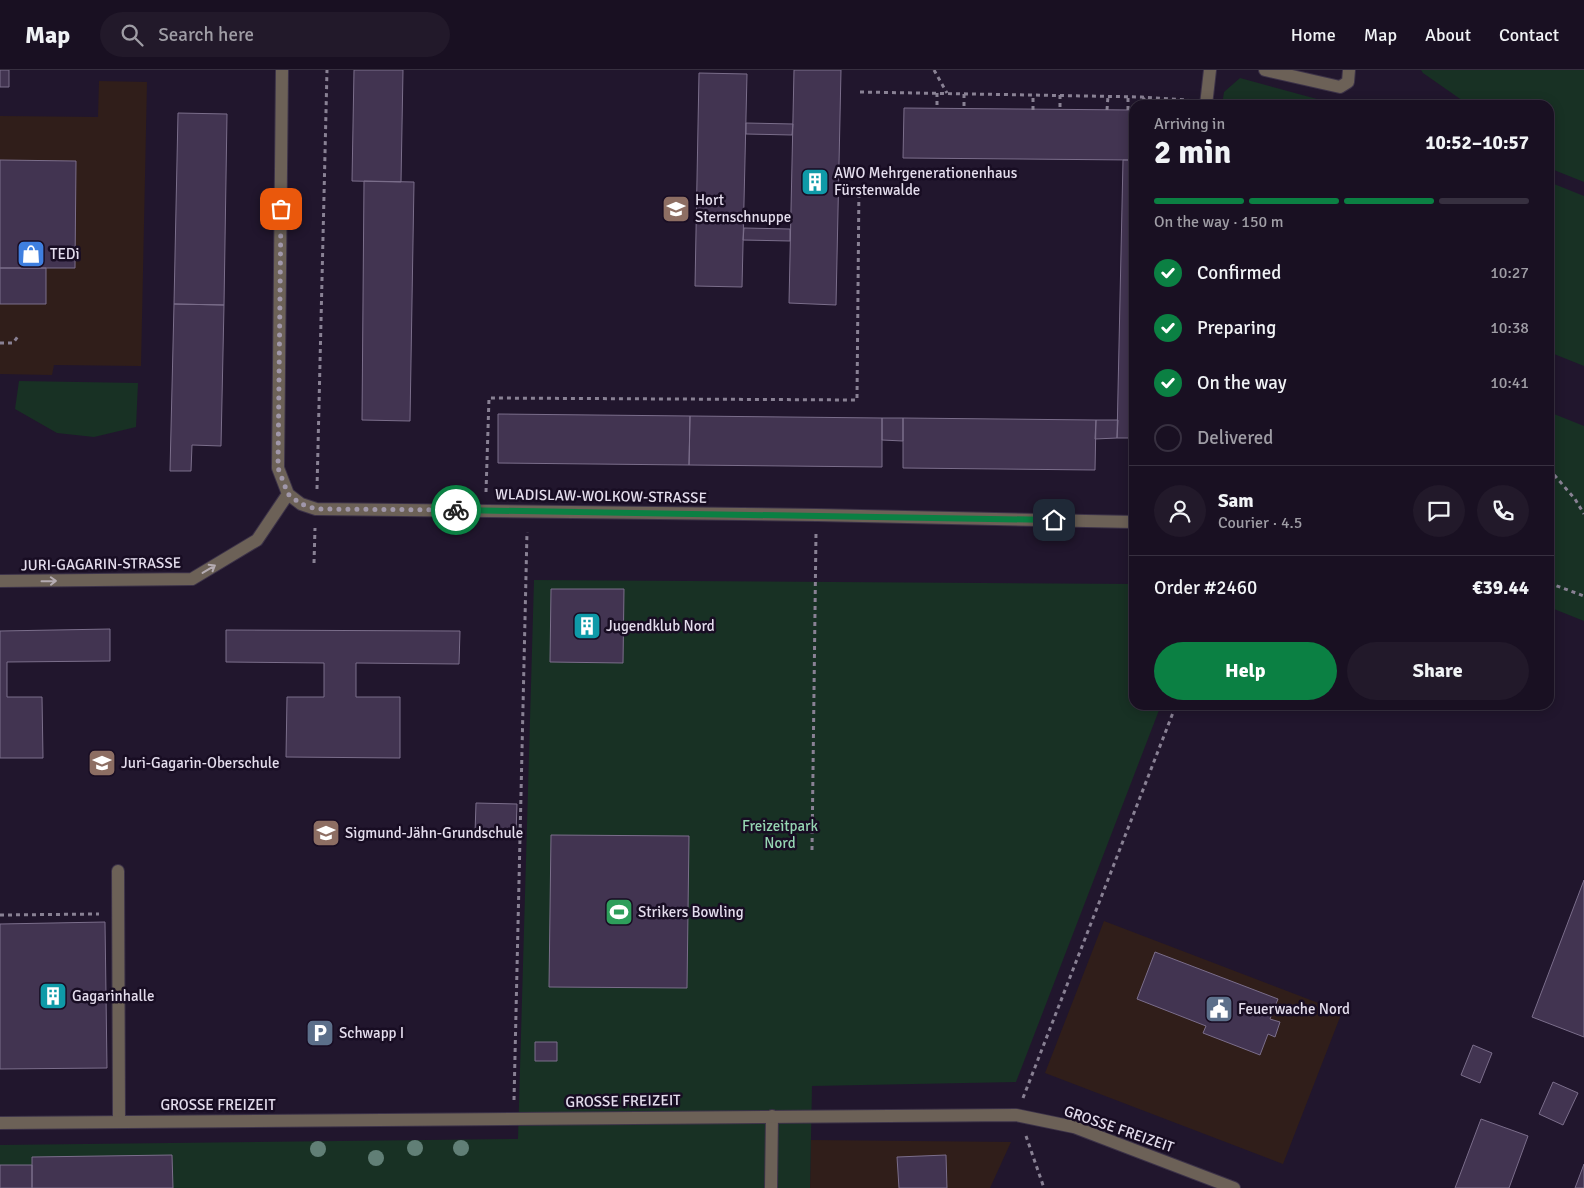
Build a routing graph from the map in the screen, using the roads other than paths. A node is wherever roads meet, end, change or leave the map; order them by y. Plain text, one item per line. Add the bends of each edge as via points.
1 (282, 70) edge
2 (1210, 70) edge
3 (1265, 70) edge
4 (1349, 76) edge
5 (1206, 100) edge
6 (288, 494) junction
7 (1129, 522) edge
8 (0, 581) edge
9 (118, 871) dead end
10 (772, 1116) junction
11 (119, 1122) junction
12 (0, 1123) edge
13 (770, 1188) edge
14 (1234, 1188) edge

1 - 6 street via 278,468
2 - 5 street
3 - 4 street via 1340,87
6 - 7 street, WLADISLAW-WOLKOW-STRASSE via 301,504 316,509
8 -> 6 street, JURI-GAGARIN-STRASSE via 192,579 257,540
9 - 11 street
10 - 11 street, GROSSE FREIZEIT
10 - 13 street
10 - 14 street, GROSSE FREIZEIT via 1016,1114 1074,1127
11 - 12 street, GROSSE FREIZEIT

